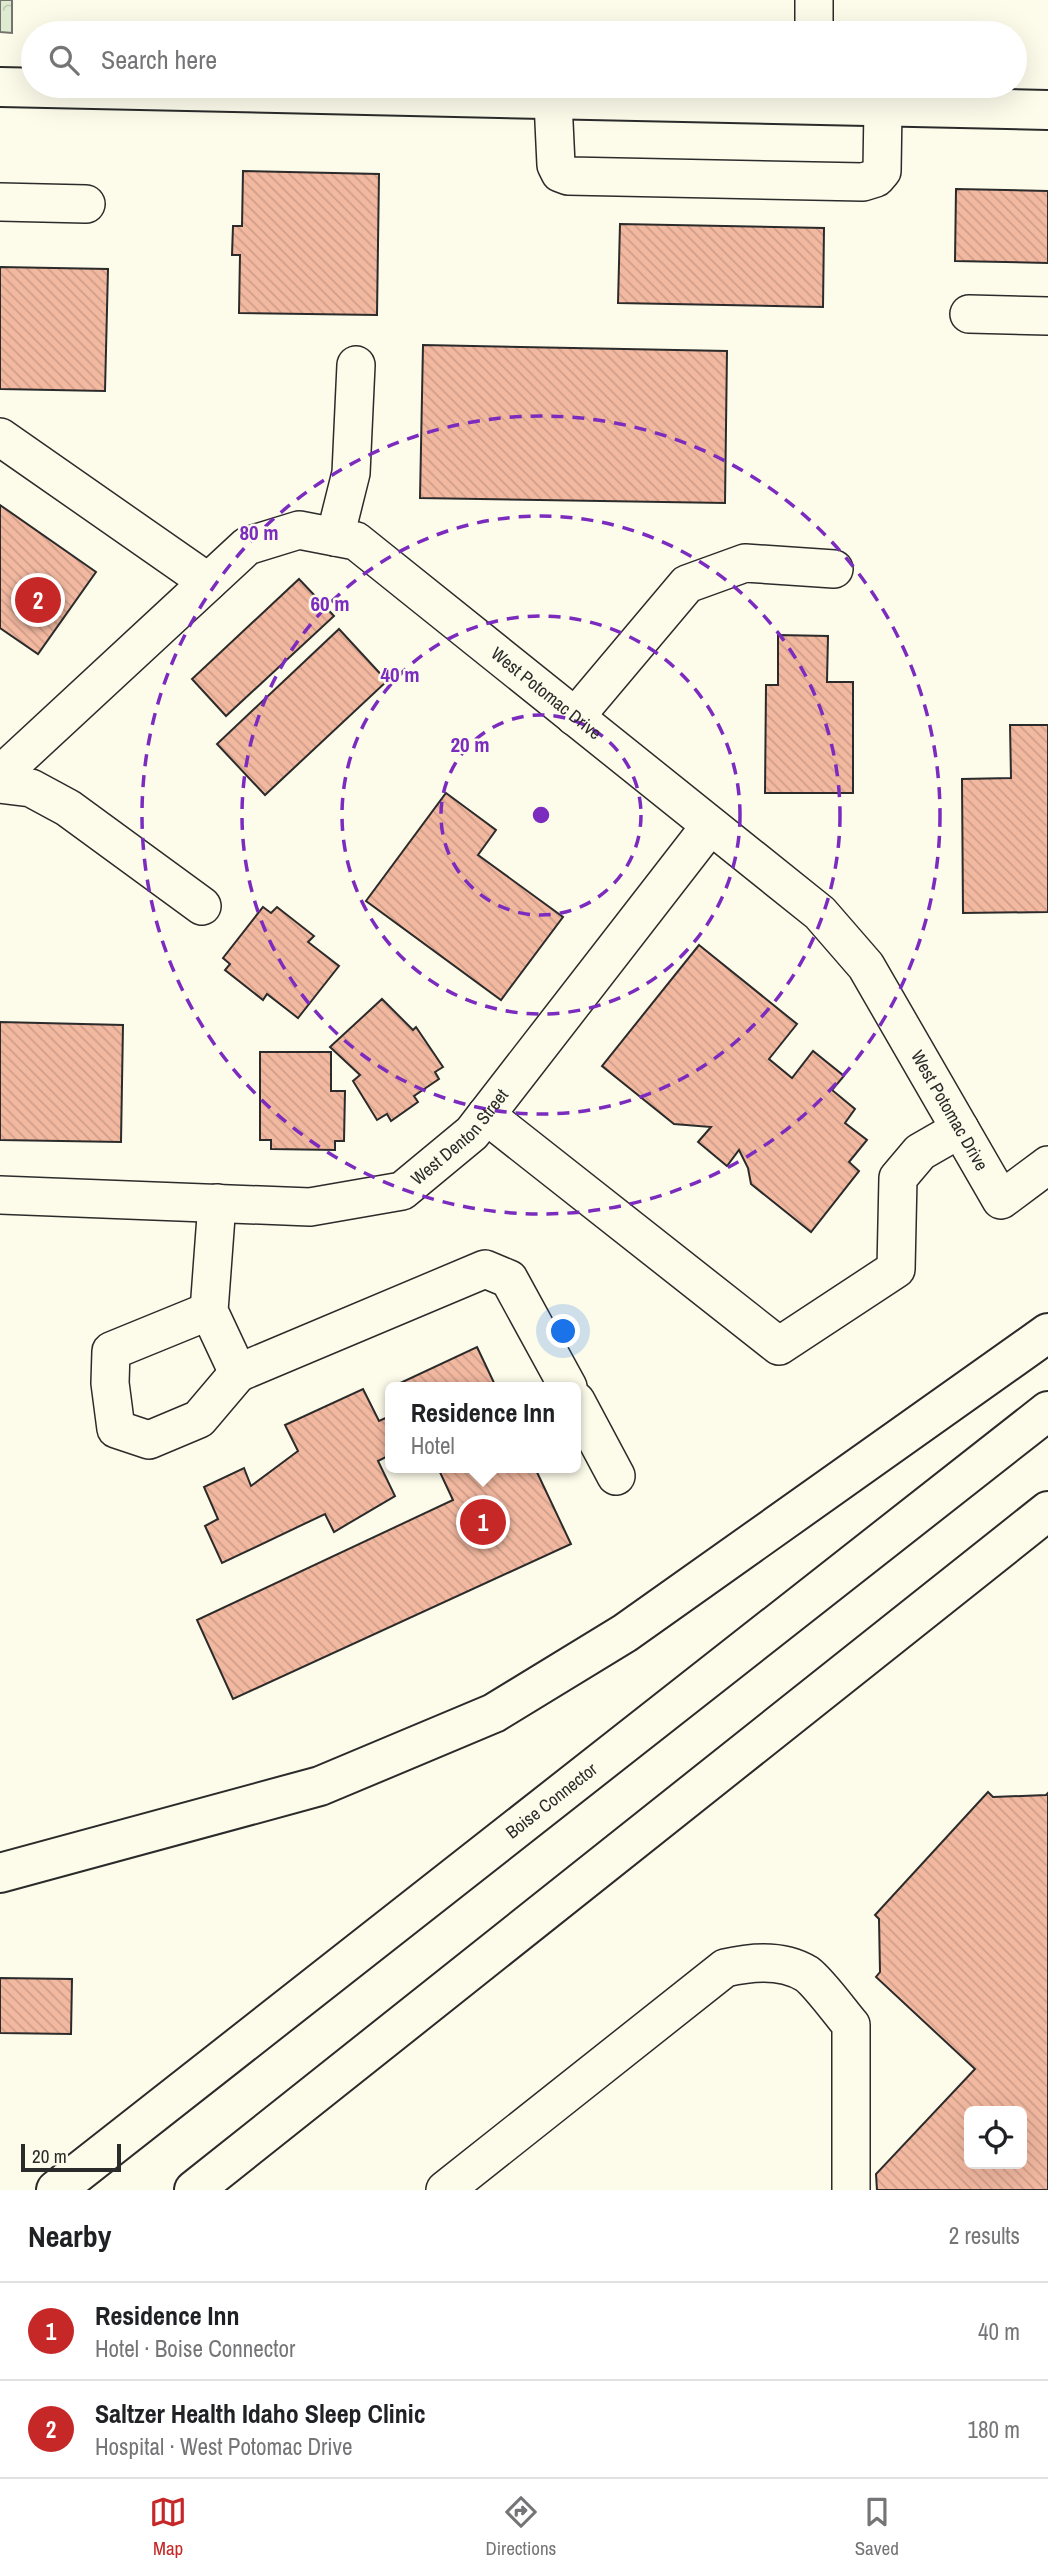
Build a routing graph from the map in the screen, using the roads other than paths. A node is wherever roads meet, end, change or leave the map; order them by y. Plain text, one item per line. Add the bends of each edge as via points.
1 (0, 88) edge
2 (21, 88) edge
3 (425, 98) edge
4 (553, 101) junction
5 (883, 107) junction
6 (1048, 110) edge
7 (0, 202) edge
8 (86, 204) dead end
9 (969, 314) dead end
10 (1048, 316) edge
11 (356, 365) dead end
12 (0, 437) edge
13 (334, 537) junction
14 (834, 569) dead end
15 (208, 582) junction
16 (575, 717) junction
17 (0, 775) edge
18 (0, 784) edge
19 (710, 826) junction
20 (202, 905) dead end
21 (486, 1115) junction
22 (960, 1129) junction
23 (1048, 1165) edge
24 (0, 1195) edge
25 (217, 1203) junction
26 (209, 1311) junction
27 (1048, 1333) edge
28 (238, 1373) junction
29 (565, 1382) edge
30 (581, 1410) edge
31 (1048, 1411) edge
32 (616, 1476) dead end
33 (1048, 1511) edge
34 (0, 1873) edge
35 (57, 2190) edge
36 (194, 2190) edge
37 (445, 2190) edge
38 (851, 2190) edge

1 - 2 main road
3 - 4 main road
4 - 5 main road
4 - 5 street via 556,165 568,176 863,182 882,172
5 - 6 main road
7 - 8 street
9 - 10 street
11 - 13 street via 351,473
12 - 15 street
13 - 15 street, West Potomac Drive via 299,530 247,546
13 - 16 street, West Potomac Drive via 356,541
14 - 16 street via 745,563 687,584
15 - 17 street, West Potomac Drive
16 - 19 street, West Potomac Drive
18 - 20 street via 31,788 68,808
19 - 21 street, West Denton Street
19 - 22 street, West Potomac Drive via 820,913 866,966
21 - 22 street via 779,1346 896,1269 898,1178 920,1152
21 - 25 street, West Denton Street via 472,1133 402,1191 310,1207
22 - 23 street, West Potomac Drive via 1001,1200
24 - 25 street, West Denton Street
25 - 26 street
26 - 28 street
26 - 28 street via 111,1351 116,1429 149,1440 199,1419
27 - 34 main road via 625,1633 494,1713 320,1786
28 - 29 street via 485,1269 509,1279
30 - 32 street
31 - 35 main road, Boise Connector
33 - 36 main road
37 - 38 street via 725,1968 750,1962 782,1965 807,1975 851,2025

